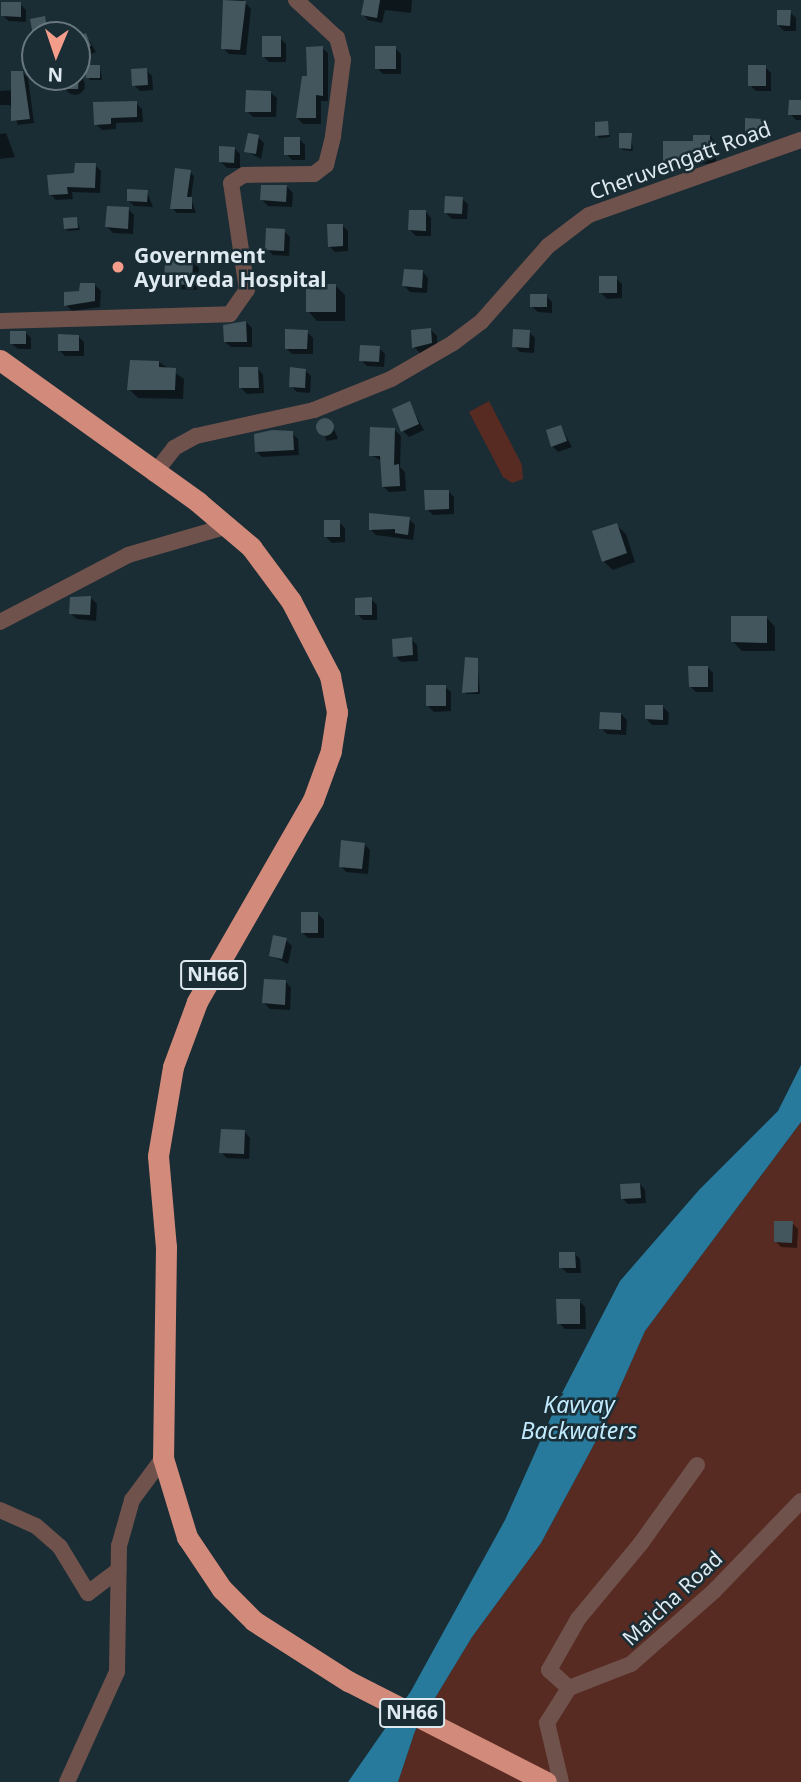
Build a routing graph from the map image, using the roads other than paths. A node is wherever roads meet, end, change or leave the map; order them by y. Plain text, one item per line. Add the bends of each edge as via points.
1 (296, 0) edge
2 (801, 140) edge
3 (0, 321) edge
4 (0, 360) edge
5 (154, 474) junction
6 (228, 526) junction
7 (0, 622) edge
8 (163, 1458) junction
9 (697, 1465) dead end
10 (801, 1501) edge
11 (0, 1510) edge
12 (118, 1570) junction
13 (569, 1688) junction
14 (67, 1782) edge
15 (546, 1782) edge
16 (561, 1782) edge

1 - 3 street via 337,38 343,60 326,165 314,174 244,175 232,183 247,290 230,314
2 - 5 street, Cheruvengatt Road via 589,215 548,246 481,322 443,349 391,379 314,410 196,436 174,448
4 - 5 highway, NH66
5 - 6 highway, NH66
6 - 7 street via 128,555
6 - 8 highway, NH66 via 251,547 291,601 330,676 337,712 331,751 313,800 197,1002 173,1067 158,1156 166,1247
8 - 12 street via 132,1500 119,1546
8 - 15 highway, NH66 via 187,1538 222,1590 254,1622 348,1681
9 - 13 street via 578,1619 549,1670
10 - 13 street, Maicha Road via 714,1591 631,1664
11 - 12 street via 36,1526 60,1547 88,1593
12 - 14 street via 117,1672
13 - 16 street via 547,1723

